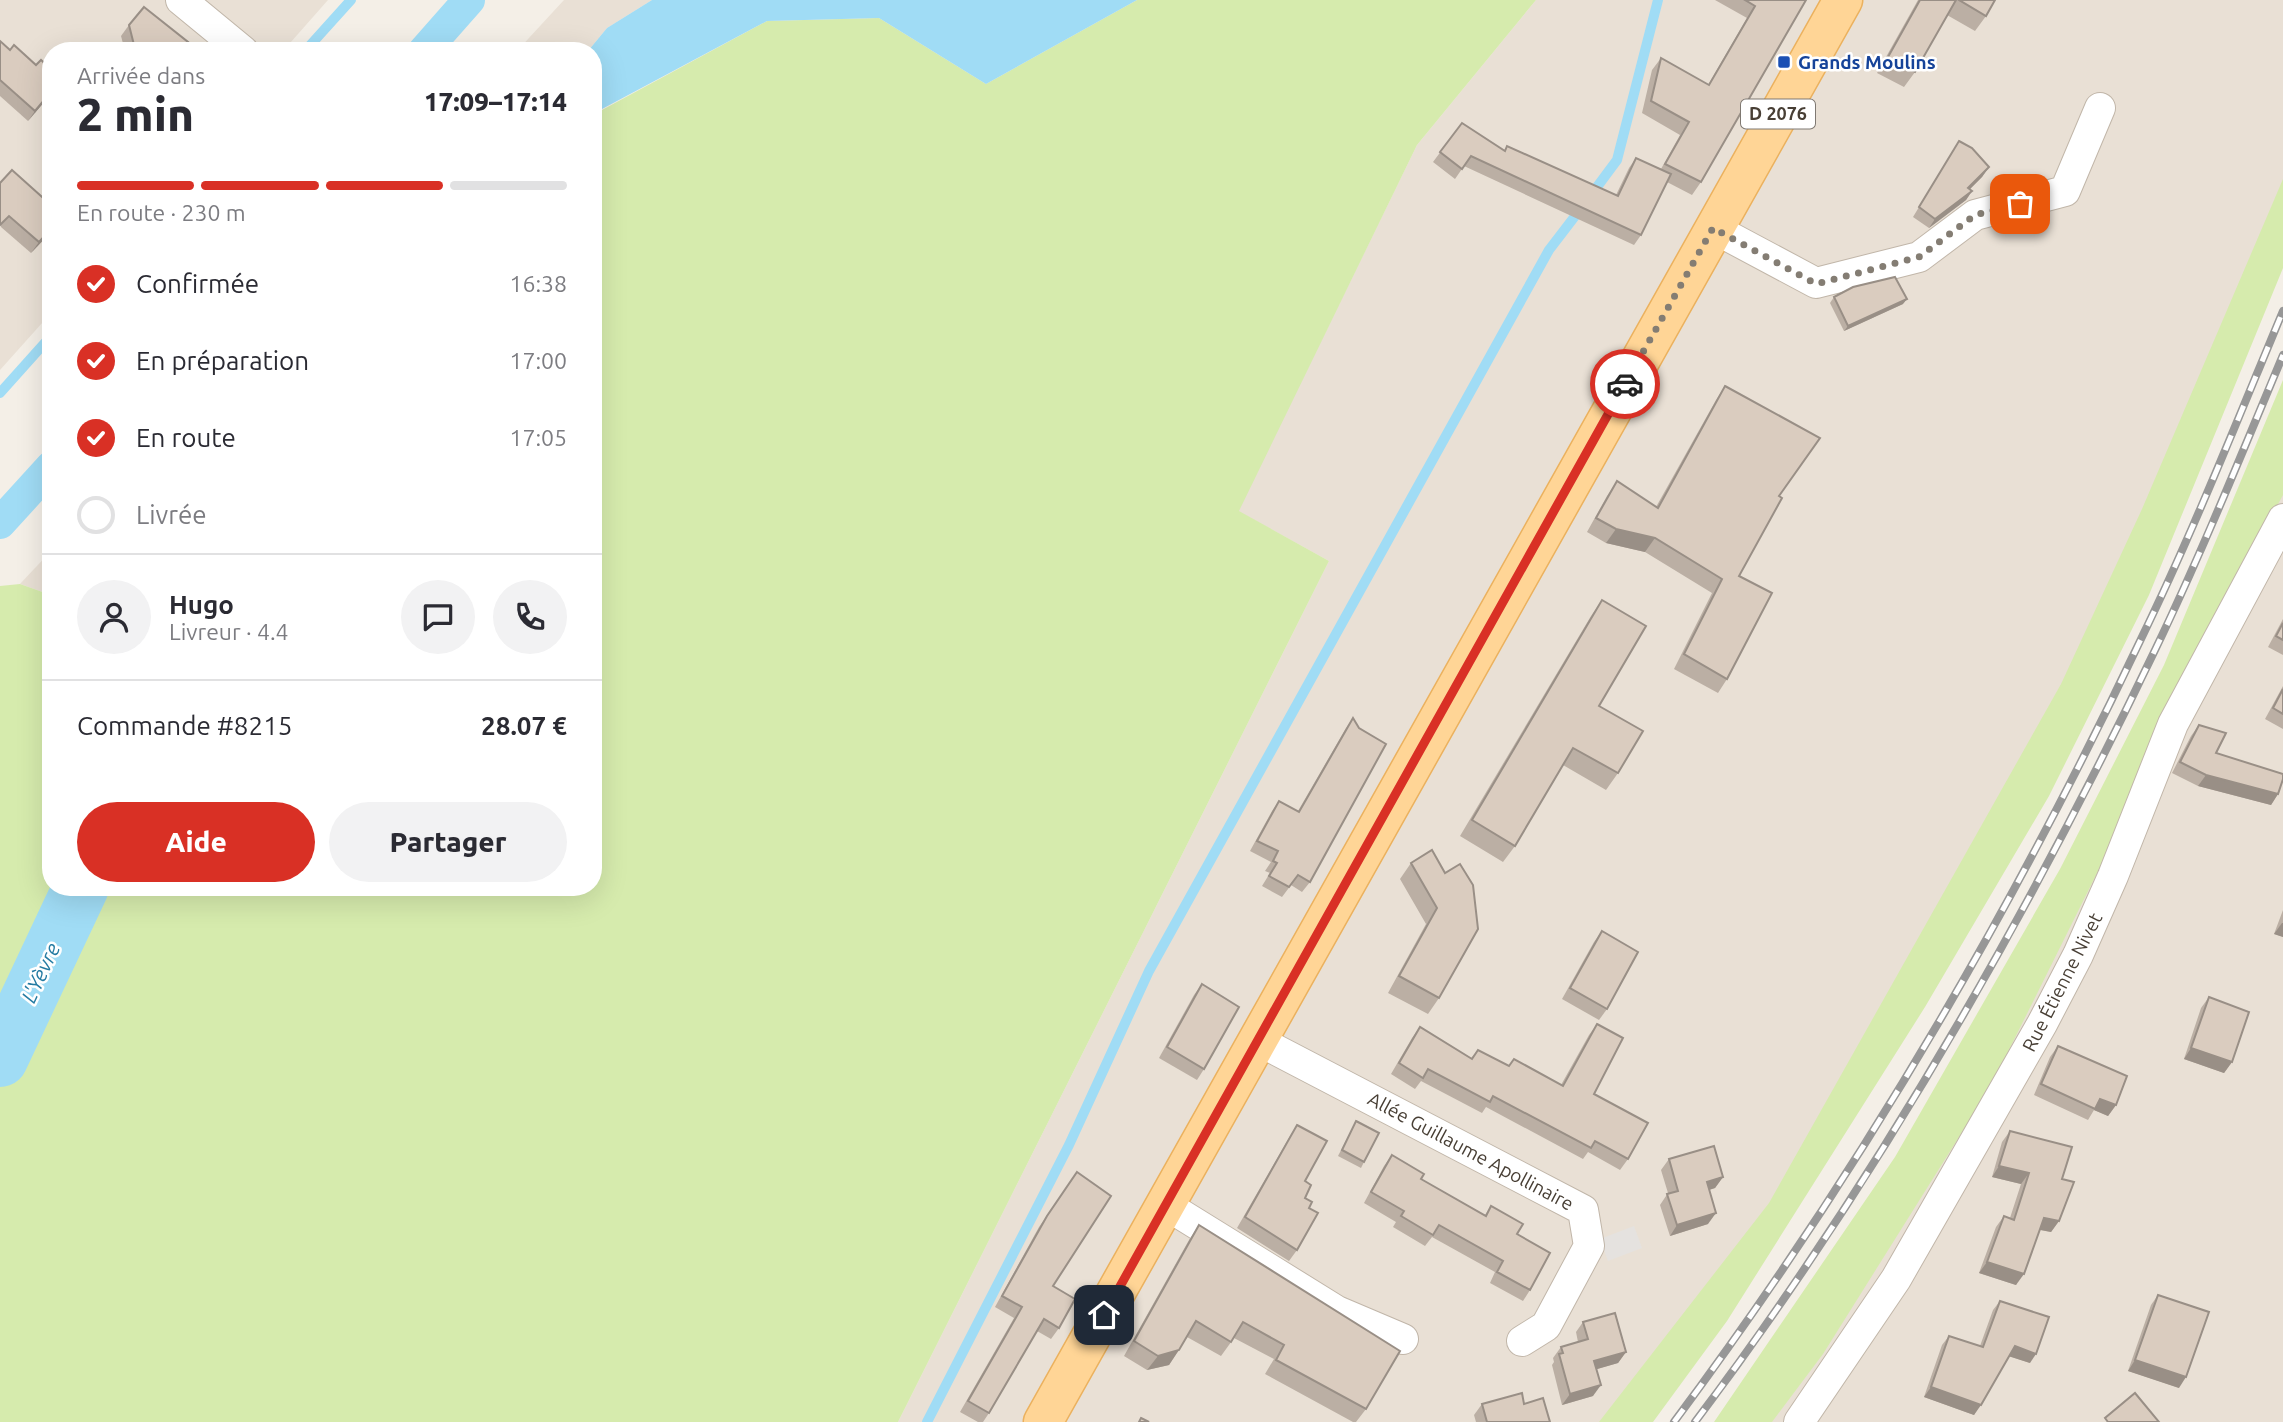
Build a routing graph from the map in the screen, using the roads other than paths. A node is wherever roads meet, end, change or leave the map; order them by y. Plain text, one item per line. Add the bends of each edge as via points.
1 (181, 0) edge
2 (1843, 0) edge
3 (232, 42) edge
4 (2100, 108) dead end
5 (1713, 228) junction
6 (2283, 519) edge
7 (1257, 1040) junction
8 (1166, 1205) junction
9 (1403, 1339) dead end
10 (1522, 1341) dead end
11 (1043, 1422) edge
12 (1799, 1422) edge

1 - 3 street
2 - 5 main road, D 2076
4 - 5 street via 2065,191 1975,215 1919,257 1816,284
5 - 7 main road, D 2076
6 - 12 street, Rue Étienne Nivet via 2173,724 2103,899 2042,1024 1896,1279
7 - 8 main road, D 2076
7 - 10 street, Allée Guillaume Apollinaire via 1583,1210 1589,1246 1546,1326
8 - 9 street via 1337,1311
8 - 11 main road, D 2076

